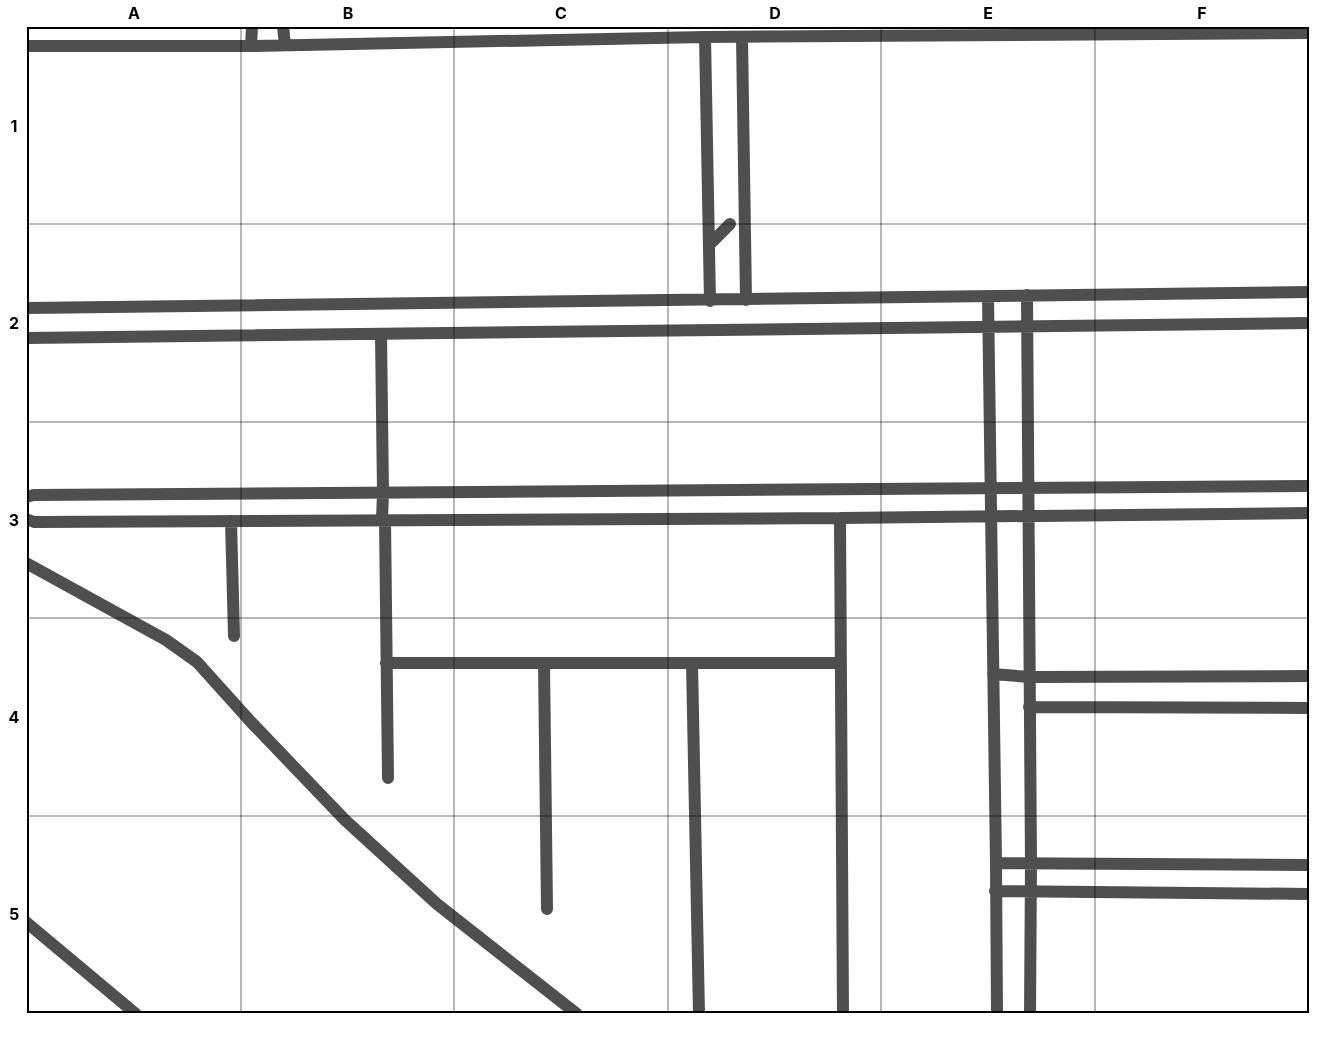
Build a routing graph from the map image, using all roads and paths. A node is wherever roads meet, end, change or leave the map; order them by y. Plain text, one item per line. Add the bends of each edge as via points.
1 (252, 26) edge
2 (283, 26) edge
3 (1275, 29) edge
4 (1303, 31) edge
5 (704, 37) junction
6 (742, 37) junction
7 (285, 45) junction
8 (26, 46) edge
9 (251, 46) junction
10 (730, 224) dead end
11 (709, 245) junction
12 (1310, 292) edge
13 (1027, 295) junction
14 (988, 296) junction
15 (746, 300) junction
16 (710, 301) junction
17 (26, 308) edge
18 (1310, 323) edge
19 (988, 326) junction
20 (1028, 326) junction
21 (381, 334) junction
22 (26, 338) edge
23 (1310, 486) edge
24 (1027, 487) junction
25 (990, 488) junction
26 (383, 494) junction
27 (26, 497) edge
28 (1310, 513) edge
29 (1028, 516) junction
30 (991, 517) junction
31 (840, 518) junction
32 (26, 519) edge
33 (383, 520) junction
34 (231, 521) junction
35 (26, 563) edge
36 (234, 636) dead end
37 (386, 663) junction
38 (544, 663) junction
39 (692, 663) junction
40 (841, 663) junction
41 (993, 674) junction
42 (1310, 676) edge
43 (1029, 677) junction
44 (1029, 707) junction
45 (1310, 708) edge
46 (388, 778) dead end
47 (996, 863) junction
48 (1031, 864) junction
49 (1310, 864) edge
50 (1029, 890) junction
51 (995, 891) junction
52 (1310, 894) edge
53 (547, 909) dead end
54 (26, 922) edge
55 (136, 1014) edge
56 (577, 1014) edge
57 (699, 1014) edge
58 (843, 1014) edge
59 (996, 1014) edge
60 (1030, 1014) edge

1 - 9 street
2 - 7 street
3 - 4 street
3 - 6 street
5 - 6 street
5 - 7 street
5 - 11 street
6 - 15 street
7 - 9 street
8 - 9 street
10 - 11 street
11 - 16 street
12 - 13 street
13 - 14 street
13 - 20 street
14 - 15 street
14 - 19 street
15 - 16 street
16 - 17 street
18 - 20 street
19 - 20 street
19 - 21 street
19 - 25 street
20 - 24 street
21 - 22 street
21 - 26 street
23 - 24 street
24 - 25 street
24 - 29 street
25 - 26 street
25 - 30 street
26 - 27 street
26 - 33 street
28 - 29 street
29 - 30 street
29 - 43 street
30 - 31 street
30 - 41 street
31 - 33 street
31 - 40 street
32 - 34 street via 34,522
33 - 34 street
33 - 37 street
34 - 36 street
35 - 56 street via 166,640 197,662 345,820 437,904
37 - 38 street
37 - 46 street
38 - 39 street
38 - 53 street
39 - 40 street
39 - 57 street
40 - 58 street
41 - 43 street
41 - 47 street
42 - 43 street
43 - 44 street
44 - 45 street
44 - 48 street
47 - 48 street
47 - 51 street
48 - 49 street
48 - 50 street
50 - 51 street
50 - 52 street
50 - 60 street
51 - 59 street
54 - 55 street

